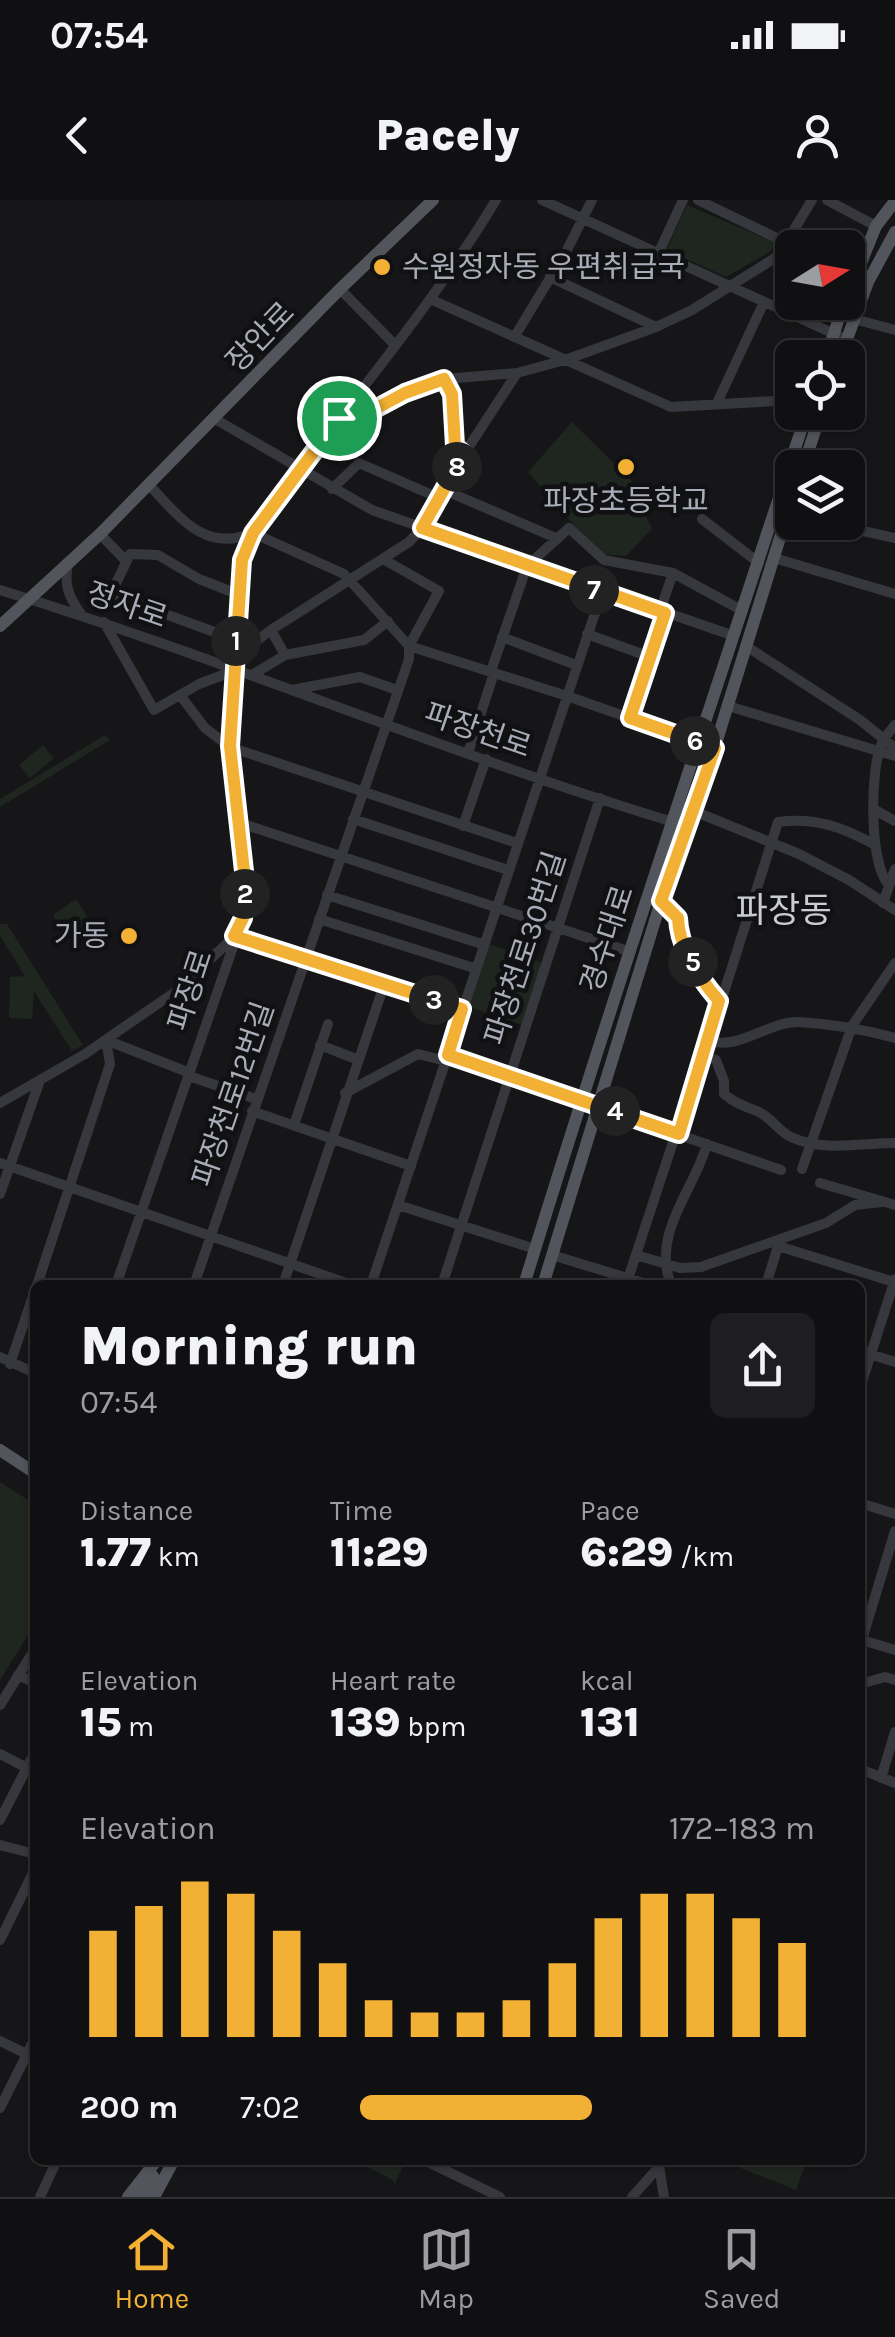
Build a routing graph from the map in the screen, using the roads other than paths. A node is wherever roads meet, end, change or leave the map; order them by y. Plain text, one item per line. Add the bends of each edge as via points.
1 (434, 200) edge
2 (496, 200) edge
3 (542, 200) edge
4 (592, 200) edge
5 (682, 200) edge
6 (698, 200) edge
7 (812, 200) edge
8 (827, 200) edge
9 (895, 201) edge
10 (583, 218) junction
11 (876, 226) junction
12 (795, 230) edge
13 (895, 232) edge
14 (775, 238) edge
15 (865, 253) edge
16 (658, 254) junction
17 (775, 258) edge
18 (550, 277) junction
19 (732, 286) junction
20 (865, 286) edge
21 (340, 290) junction
22 (430, 299) junction
23 (764, 302) junction
24 (865, 319) edge
25 (844, 320) edge
26 (656, 326) junction
27 (895, 330) edge
28 (515, 336) junction
29 (840, 337) junction
30 (838, 340) edge
31 (394, 344) junction
32 (565, 360) junction
33 (517, 373) junction
34 (444, 379) junction
35 (775, 401) edge
36 (717, 403) junction
37 (339, 418) junction
38 (215, 419) junction
39 (464, 454) junction
40 (298, 469) junction
41 (149, 485) junction
42 (332, 489) junction
43 (441, 494) junction
44 (702, 519) dead end
45 (422, 528) junction
46 (865, 531) edge
47 (775, 532) edge
48 (253, 533) junction
49 (100, 534) junction
50 (556, 538) junction
51 (895, 538) edge
52 (779, 540) edge
53 (383, 558) junction
54 (774, 558) junction
55 (126, 560) junction
56 (68, 563) junction
57 (759, 563) junction
58 (527, 566) junction
59 (673, 573) junction
60 (349, 580) junction
61 (0, 592) edge
62 (602, 592) junction
63 (895, 594) edge
64 (240, 595) junction
65 (29, 599) junction
66 (743, 611) junction
67 (662, 612) junction
68 (82, 615) junction
69 (4, 622) edge
70 (104, 622) junction
71 (388, 622) junction
72 (270, 630) junction
73 (587, 634) junction
74 (734, 636) junction
75 (502, 637) junction
76 (236, 640) junction
77 (409, 646) junction
78 (746, 646) junction
79 (285, 655) junction
80 (236, 656) junction
81 (650, 657) junction
82 (576, 666) junction
83 (236, 670) junction
84 (492, 672) junction
85 (252, 676) junction
86 (397, 690) junction
87 (288, 691) junction
88 (180, 695) junction
89 (567, 696) junction
90 (728, 706) junction
91 (630, 718) junction
92 (385, 725) junction
93 (895, 725) edge
94 (884, 738) junction
95 (700, 743) junction
96 (230, 746) junction
97 (715, 748) junction
98 (895, 748) edge
99 (468, 752) junction
100 (879, 752) junction
101 (895, 756) edge
102 (486, 759) junction
103 (539, 778) junction
104 (363, 791) junction
105 (600, 798) junction
106 (679, 805) junction
107 (695, 810) junction
108 (876, 810) junction
109 (353, 818) junction
110 (895, 821) edge
111 (237, 822) junction
112 (673, 822) junction
113 (463, 826) junction
114 (690, 827) junction
115 (772, 842) junction
116 (517, 843) junction
117 (875, 845) junction
118 (340, 858) junction
119 (895, 869) edge
120 (508, 870) junction
121 (890, 885) junction
122 (327, 895) junction
123 (661, 901) junction
124 (883, 903) junction
125 (495, 906) junction
126 (895, 910) edge
127 (319, 919) junction
128 (558, 927) junction
129 (234, 936) junction
130 (482, 944) junction
131 (628, 951) junction
132 (305, 960) junction
133 (895, 963) edge
134 (474, 968) junction
135 (384, 984) junction
136 (719, 1001) junction
137 (462, 1009) junction
138 (328, 1024) dead end
139 (852, 1026) junction
140 (895, 1038) edge
141 (106, 1040) junction
142 (706, 1040) junction
143 (720, 1045) junction
144 (320, 1046) junction
145 (701, 1055) junction
146 (447, 1058) junction
147 (356, 1059) junction
148 (716, 1060) junction
149 (189, 1074) junction
150 (510, 1076) junction
151 (39, 1082) junction
152 (344, 1094) junction
153 (581, 1100) junction
154 (0, 1103) edge
155 (254, 1105) junction
156 (598, 1106) junction
157 (294, 1125) junction
158 (677, 1133) junction
159 (330, 1138) junction
160 (895, 1143) edge
161 (707, 1144) junction
162 (810, 1144) junction
163 (5, 1165) edge
164 (411, 1166) junction
165 (802, 1169) dead end
166 (781, 1170) dead end
167 (820, 1183) dead end
168 (69, 1188) junction
169 (0, 1194) edge
170 (882, 1202) junction
171 (398, 1206) junction
172 (895, 1206) edge
173 (141, 1213) junction
174 (462, 1224) junction
175 (211, 1237) junction
176 (535, 1249) junction
177 (636, 1254) junction
178 (552, 1255) junction
179 (666, 1262) junction
180 (290, 1264) junction
181 (38, 1280) edge
182 (118, 1280) edge
183 (196, 1280) edge
184 (285, 1280) edge
185 (337, 1280) edge
186 (372, 1280) edge
187 (444, 1280) edge
188 (526, 1280) edge
189 (544, 1280) edge
190 (624, 1280) edge
191 (627, 1280) edge
192 (670, 1280) edge
193 (768, 1280) edge
194 (894, 1281) edge
195 (30, 1301) edge
196 (866, 1353) edge
197 (5, 1360) edge
198 (895, 1362) edge
199 (30, 1371) edge
200 (0, 1450) edge
201 (30, 1470) edge
202 (865, 1505) edge
203 (895, 1514) edge
204 (895, 1531) edge
205 (880, 1579) junction
206 (895, 1584) edge
207 (865, 1630) edge
208 (865, 1644) edge
209 (895, 1650) edge
210 (30, 1657) edge
211 (18, 1675) junction
212 (895, 1680) edge
213 (30, 1681) edge
214 (865, 1683) edge
215 (0, 1705) edge
216 (895, 1732) edge
217 (0, 1754) edge
218 (30, 1770) edge
219 (865, 1771) edge
220 (881, 1778) junction
221 (895, 1783) edge
222 (0, 1820) edge
223 (0, 1846) edge
224 (30, 1853) edge
225 (30, 1879) edge
226 (0, 1940) edge
227 (0, 2041) edge
228 (30, 2056) edge
229 (30, 2058) edge
230 (0, 2108) edge
231 (56, 2165) edge
232 (162, 2165) edge
233 (163, 2165) edge
234 (168, 2165) edge
235 (434, 2165) edge
236 (656, 2165) edge
237 (657, 2165) edge
238 (40, 2197) edge
239 (128, 2197) edge
240 (142, 2197) edge
241 (158, 2197) edge
242 (500, 2197) edge
243 (632, 2197) edge
244 (664, 2197) edge

1 - 21 main road, 장안로
2 - 22 street, 파장로
3 - 10 street
4 - 10 street
5 - 16 street
6 - 14 street
7 - 12 street
8 - 11 street
9 - 11 main road
10 - 16 street
10 - 18 street
11 - 15 main road
13 - 20 main road
16 - 19 street
17 - 19 street
18 - 26 street
18 - 28 street
19 - 23 street
19 - 26 street
21 - 31 street
21 - 38 main road, 장안로
22 - 28 street
22 - 31 street, 파장로
23 - 29 street
23 - 36 street
24 - 27 street
25 - 29 main road
26 - 32 street
28 - 32 street
29 - 30 main road
31 - 37 street, 파장로
32 - 33 street
32 - 36 street via 671,407
33 - 34 street
33 - 39 street
34 - 37 street via 362,416
34 - 39 street via 452,394 455,446
35 - 36 street
37 - 40 street, 파장로
38 - 40 street
38 - 41 main road, 장안로
39 - 43 street
40 - 42 street
40 - 48 street, 파장로
41 - 48 street via 203,536
41 - 49 main road, 장안로
42 - 43 street via 359,463
42 - 45 street
43 - 45 street
43 - 50 street
44 - 57 street
45 - 53 street
45 - 58 street
46 - 51 street
47 - 57 main road, 경수대로
48 - 60 street
48 - 64 street, 파장로 via 242,560
49 - 55 street
49 - 56 main road, 장안로
50 - 58 street
50 - 59 street via 568,528 604,560
52 - 54 main road, 경수대로
53 - 60 street
53 - 77 street, 파장천로12번길 via 439,591
54 - 63 street
54 - 78 main road, 경수대로
55 - 64 street via 130,554 158,556
55 - 76 street via 111,594
56 - 65 main road, 장안로
56 - 68 street via 68,597
57 - 66 main road, 경수대로
58 - 62 street
58 - 75 street
59 - 66 street
59 - 67 street
60 - 71 street
60 - 72 street
61 - 65 street, 정자로
61 - 69 street
62 - 67 street
62 - 73 street
64 - 76 street, 파장로
65 - 68 street, 정자로
65 - 69 main road, 장안로
66 - 74 main road, 경수대로
67 - 74 street
67 - 81 street
68 - 70 street, 정자로
70 - 83 street, 정자로
70 - 88 street via 154,710
71 - 77 street
71 - 79 street via 364,640
72 - 79 street
72 - 80 street
73 - 81 street
73 - 82 street
74 - 95 main road, 경수대로
75 - 82 street
75 - 84 street
76 - 80 street, 파장로
77 - 84 street
77 - 86 street, 파장천로12번길
78 - 90 main road, 경수대로
78 - 94 street
79 - 85 street
80 - 83 street, 파장로
81 - 91 street
82 - 89 street
83 - 85 street, 파장천로
83 - 88 street
83 - 96 street, 파장로
84 - 89 street
84 - 99 street
85 - 87 street, 파장천로
86 - 87 street via 360,677
86 - 92 street, 파장천로12번길
87 - 92 street, 파장천로
88 - 96 street via 205,728
89 - 91 street
89 - 103 street
90 - 97 main road, 경수대로
90 - 100 street
91 - 95 street
92 - 99 street, 파장천로
92 - 104 street, 파장천로12번길
93 - 94 street
94 - 98 street
94 - 100 street
95 - 97 street
95 - 106 main road, 경수대로
96 - 104 street
96 - 111 street, 파장로
97 - 107 main road, 경수대로
99 - 102 street, 파장천로
100 - 101 street
100 - 108 street
102 - 103 street, 파장천로
102 - 113 street
103 - 105 street, 파장천로
103 - 116 street
104 - 109 street, 파장천로12번길
104 - 113 street
105 - 112 street, 파장천로
105 - 128 street, 파장천로30번길
106 - 107 street
106 - 112 main road, 경수대로
107 - 114 main road, 경수대로
107 - 115 street
108 - 110 street
108 - 117 street
109 - 118 street, 파장천로12번길
109 - 120 street
111 - 118 street
111 - 129 street, 파장로 via 246,889
112 - 114 street, 파장천로
112 - 131 main road, 경수대로
113 - 116 street
114 - 123 main road, 경수대로
115 - 117 street via 778,822 798,819 846,829
115 - 124 street
115 - 136 street
116 - 120 street
117 - 121 street via 880,876
118 - 122 street, 파장천로12번길
118 - 125 street
119 - 121 street
120 - 125 street
121 - 124 street
122 - 127 street, 파장천로12번길
122 - 130 street
123 - 136 street, 경수대로 via 678,918 679,934
123 - 156 main road, 경수대로
124 - 126 street
125 - 128 street
125 - 130 street
127 - 132 street, 파장천로12번길
127 - 134 street
128 - 131 street
128 - 150 street, 파장천로30번길
129 - 132 street
129 - 141 street via 174,992
129 - 149 street, 파장로
130 - 134 street
131 - 153 main road, 경수대로
132 - 135 street
132 - 155 street, 파장천로12번길
133 - 139 street
134 - 137 street
135 - 137 street
135 - 147 street
136 - 142 street
137 - 146 street
138 - 144 street
139 - 140 street
139 - 143 street via 798,1022
139 - 162 street
141 - 149 street
141 - 151 street
141 - 168 street via 110,1064
142 - 143 street
142 - 145 street
143 - 148 street
144 - 147 street
144 - 157 street
145 - 148 street
145 - 158 street
146 - 150 street
146 - 152 street via 418,1054
146 - 164 street
147 - 152 street
148 - 162 street via 724,1094
149 - 155 street
149 - 173 street, 파장로
150 - 153 street
150 - 174 street, 파장천로30번길
151 - 154 street
151 - 163 street
152 - 159 street
153 - 156 street
153 - 176 main road, 경수대로
155 - 157 street
155 - 175 street, 파장천로12번길
156 - 158 street
156 - 178 main road, 경수대로
157 - 159 street
158 - 161 street
158 - 177 street
159 - 164 street
159 - 180 street
160 - 162 street
161 - 166 street
161 - 179 street via 669,1230
162 - 165 street
163 - 168 street
163 - 169 street
164 - 171 street
167 - 170 street
168 - 173 street
168 - 181 street
170 - 172 street
170 - 179 street via 855,1206 826,1223 701,1267
171 - 174 street
171 - 186 street
173 - 175 street
173 - 182 street, 파장로
174 - 176 street
174 - 187 street, 파장천로30번길
175 - 180 street
175 - 183 street, 파장천로12번길
176 - 188 main road, 경수대로
177 - 179 street
177 - 191 street
178 - 189 main road, 경수대로
178 - 190 street
179 - 192 street
180 - 184 street
180 - 185 street
193 - 194 street via 778,1246
194 - 196 street
195 - 197 street
196 - 198 street
197 - 199 street
200 - 201 main road
202 - 203 street
204 - 205 street
205 - 206 street
205 - 207 street
208 - 209 street
210 - 211 street
211 - 213 street
211 - 215 street
212 - 214 street
216 - 220 street
217 - 218 street
218 - 222 street
219 - 220 street
220 - 221 street
223 - 224 street
225 - 226 street
227 - 228 street
229 - 230 street
231 - 238 street
232 - 239 main road
233 - 240 main road
234 - 241 main road via 172,2176
235 - 242 street
236 - 243 street
237 - 244 street

